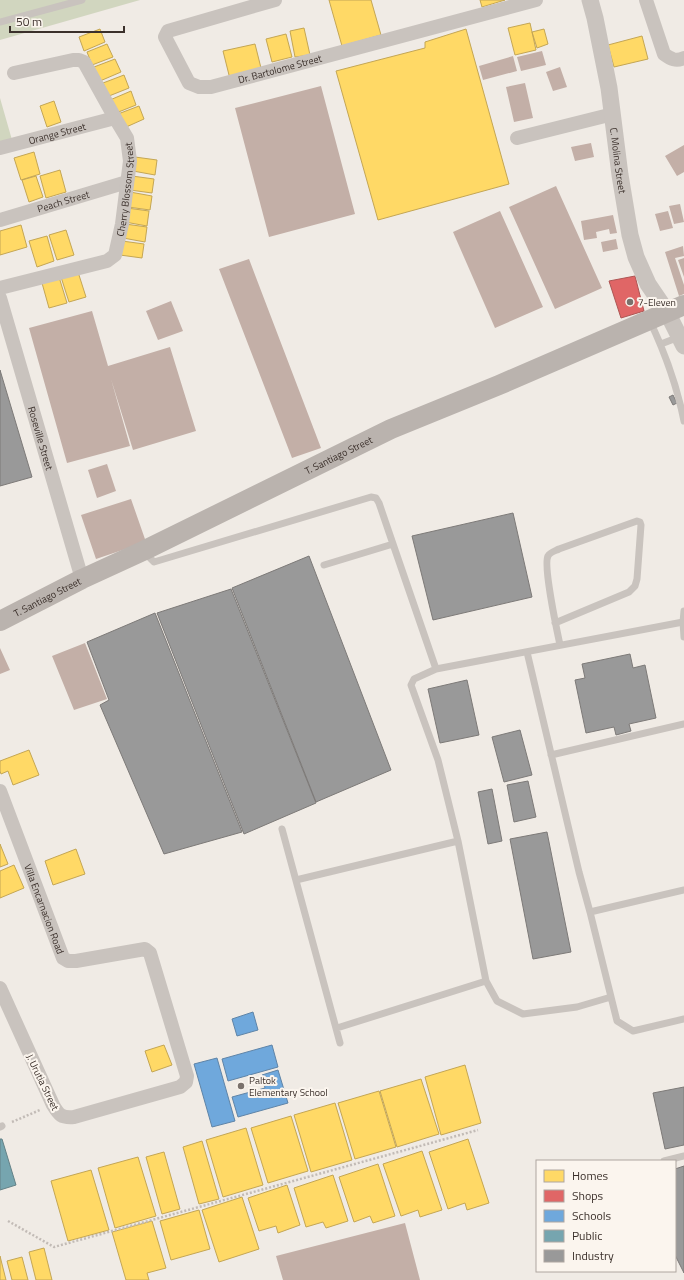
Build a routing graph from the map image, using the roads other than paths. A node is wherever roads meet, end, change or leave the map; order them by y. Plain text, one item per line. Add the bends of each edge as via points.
1 (82, 0) edge
2 (275, 0) edge
3 (535, 0) edge
4 (590, 0) edge
5 (646, 0) edge
6 (0, 22) edge
7 (681, 59) edge
8 (14, 73) dead end
9 (613, 114) junction
10 (115, 118) junction
11 (517, 138) dead end
12 (0, 148) edge
13 (127, 182) junction
14 (0, 220) edge
15 (0, 288) edge
16 (0, 298) edge
17 (667, 312) edge
18 (682, 341) edge
19 (661, 344) junction
20 (684, 421) edge
21 (393, 544) junction
22 (143, 551) junction
23 (324, 565) dead end
24 (82, 579) junction
25 (684, 611) edge
26 (0, 621) edge
27 (683, 622) junction
28 (556, 623) junction
29 (684, 637) edge
30 (560, 646) junction
31 (526, 652) junction
32 (436, 669) junction
33 (684, 724) edge
34 (551, 755) junction
35 (0, 791) edge
36 (282, 829) dead end
37 (458, 841) junction
38 (296, 880) junction
39 (684, 890) edge
40 (590, 912) junction
41 (486, 981) junction
42 (0, 988) edge
43 (611, 997) junction
44 (684, 1019) edge
45 (337, 1028) junction
46 (340, 1042) dead end
47 (187, 1076) joint
48 (684, 1156) edge
49 (668, 1160) edge

1 - 6 lane
2 - 3 street, Dr. Bartolome Street via 168,31 165,37 189,83 199,87 212,87
4 - 9 street, C. Molina Street
5 - 7 street via 664,54 671,59
8 - 10 street, Cherry Blossom Street via 79,60 84,62
9 - 11 street
9 - 17 street, C. Molina Street via 620,175 636,257 648,284
10 - 12 street, Orange Street
10 - 13 street, Cherry Blossom Street via 127,138 130,161
13 - 14 street, Peach Street
13 - 15 street, Cherry Blossom Street via 115,255 107,261
16 - 24 street, Roseville Street
17 - 18 street, C. Molina Street
17 - 19 lane
17 - 22 main road, T. Santiago Street via 391,429
18 - 19 lane
19 - 20 lane
21 - 22 lane via 379,503 371,496 154,562
21 - 23 lane
21 - 32 lane
22 - 24 main road, T. Santiago Street
24 - 26 main road, T. Santiago Street
25 - 27 lane
27 - 29 lane
27 - 30 lane
28 - 28 lane via 629,592 635,586 640,522 551,553 547,560 549,589
28 - 30 lane
30 - 31 lane
31 - 32 lane
31 - 34 lane
32 - 37 lane via 414,679 411,685 438,760
33 - 34 lane
34 - 40 lane
35 - 47 street, Villa Encarnacion Road via 63,958 76,961 145,949 150,953
36 - 38 lane
37 - 38 lane
37 - 41 lane
38 - 45 lane
39 - 40 lane
40 - 43 lane
41 - 43 lane via 497,1001 523,1014 577,1007
41 - 45 lane
42 - 47 street, J. Urutia Street via 53,1105 59,1114 66,1118 180,1087 186,1082
43 - 44 lane via 617,1021 633,1031
45 - 46 lane
48 - 49 lane

